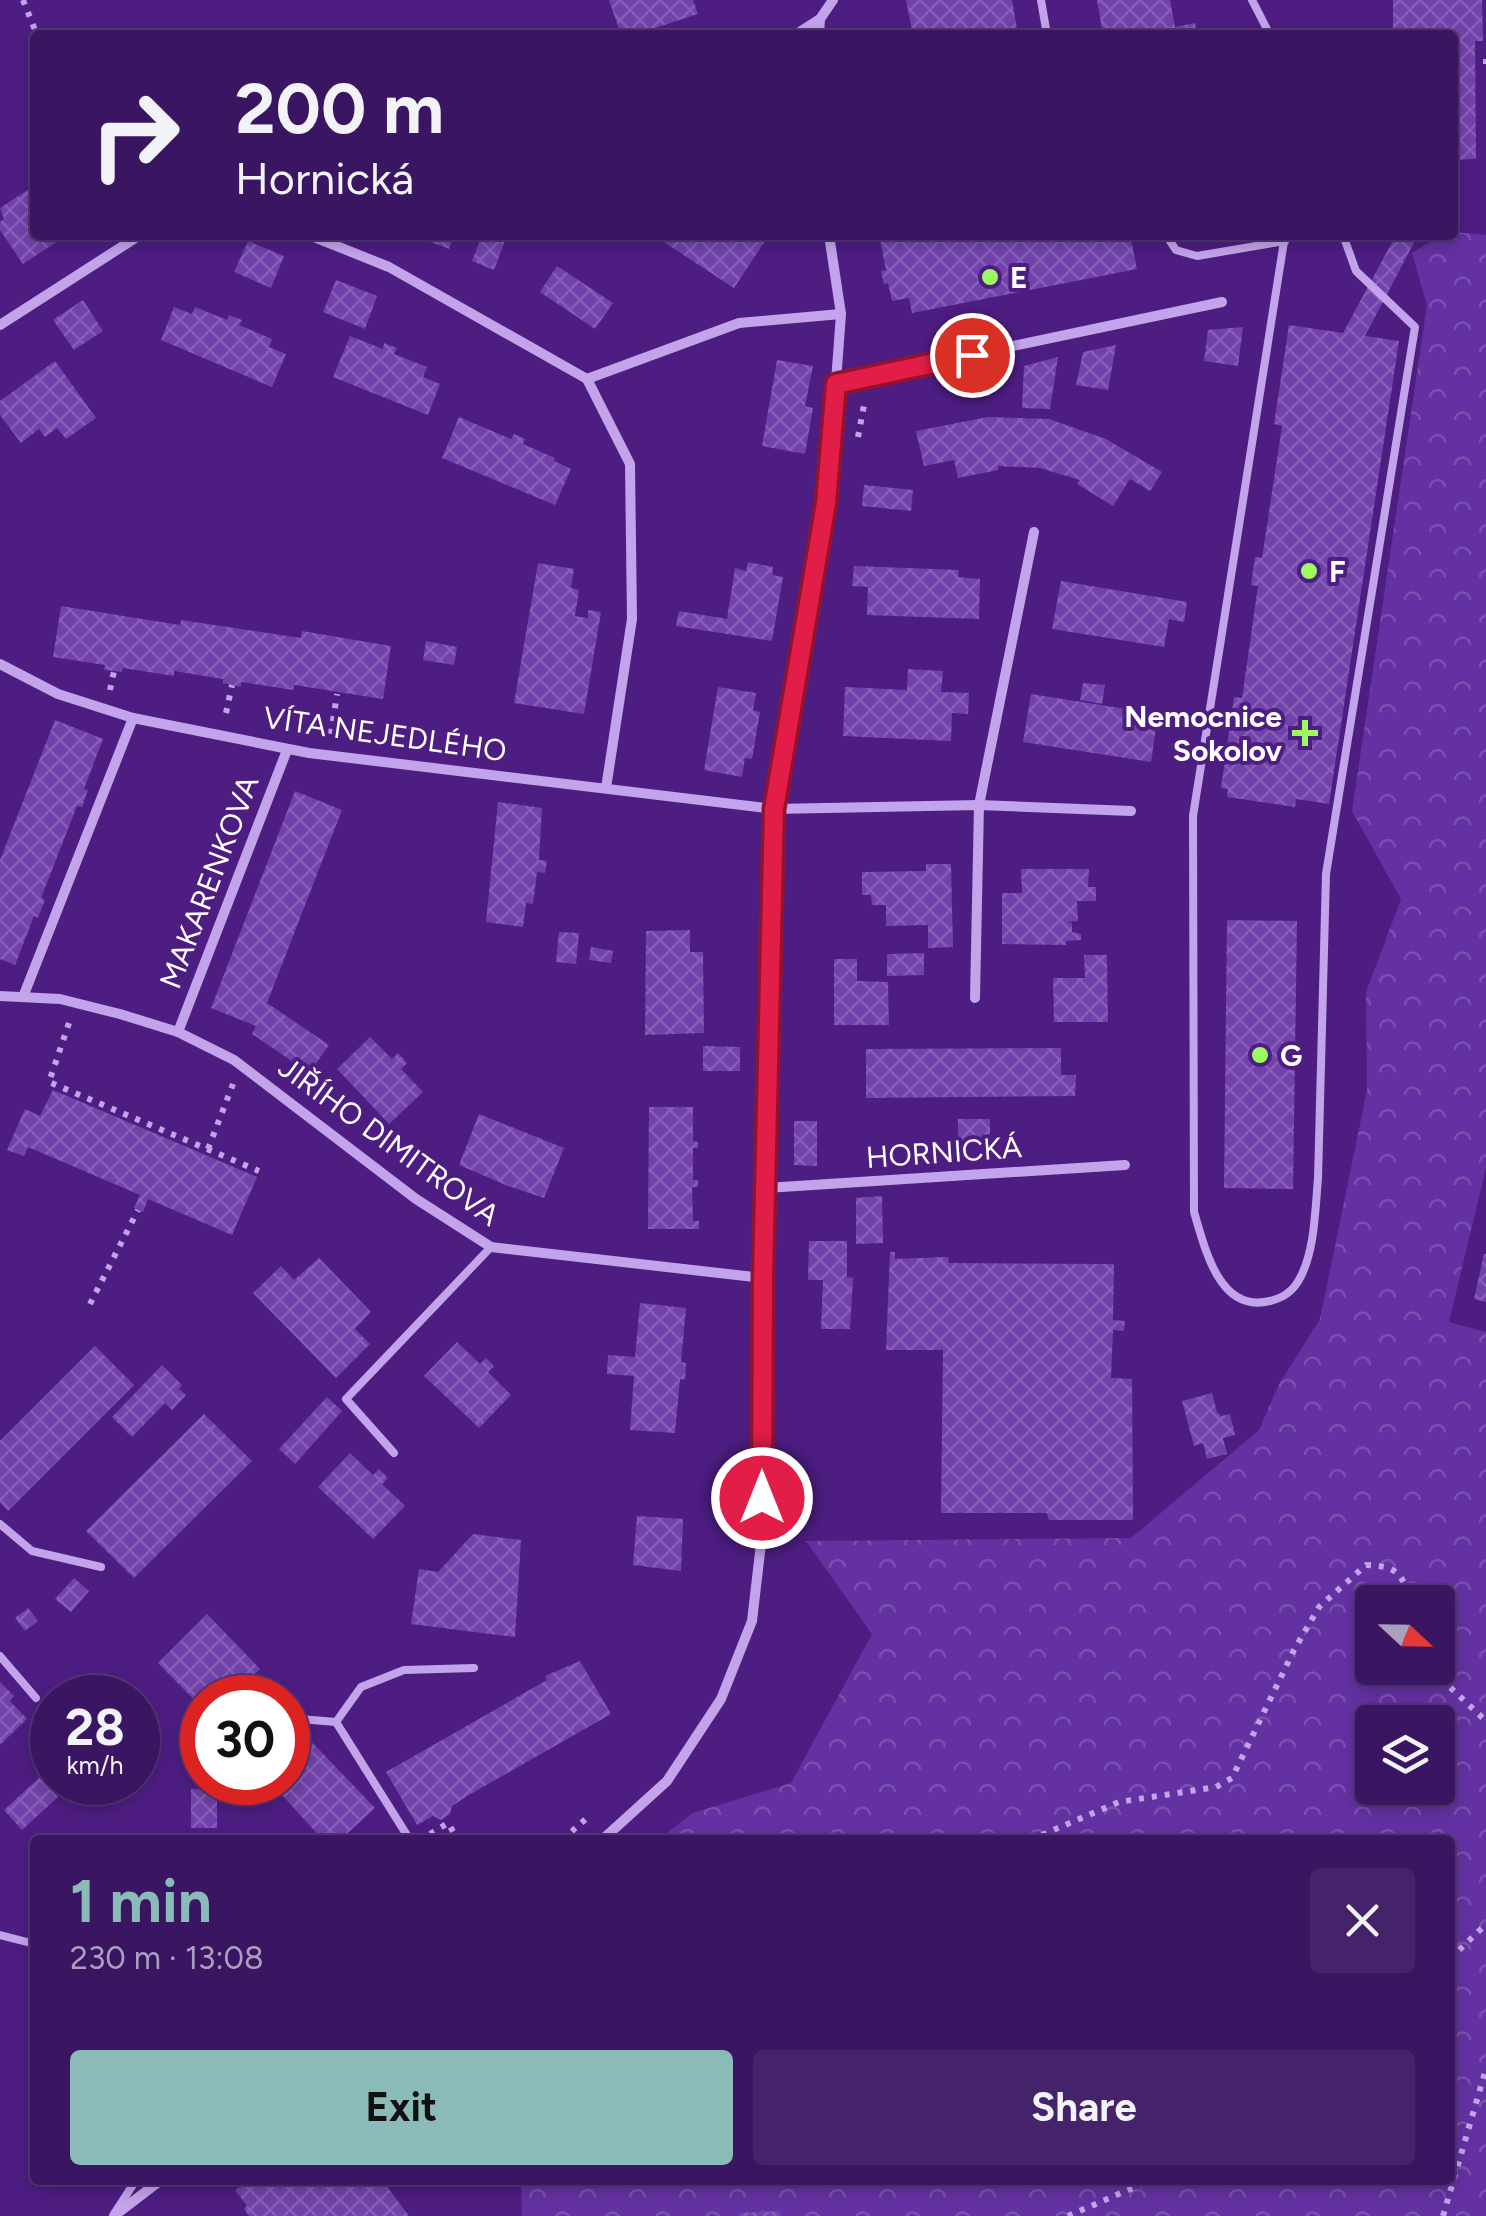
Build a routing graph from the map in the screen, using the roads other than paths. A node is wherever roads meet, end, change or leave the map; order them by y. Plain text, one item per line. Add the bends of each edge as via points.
1 (833, 0) edge
2 (1041, 0) edge
3 (1252, 0) edge
4 (820, 19) junction
5 (803, 30) edge
6 (819, 30) edge
7 (1045, 30) edge
8 (1267, 30) edge
9 (132, 240) edge
10 (321, 240) edge
11 (830, 240) edge
12 (1169, 240) edge
13 (1274, 240) edge
14 (1284, 240) edge
15 (1345, 240) edge
16 (1222, 302) dead end
17 (841, 314) junction
18 (0, 325) edge
19 (587, 379) junction
20 (836, 384) junction
21 (1034, 532) dead end
22 (0, 664) edge
23 (133, 718) junction
24 (287, 750) junction
25 (606, 788) junction
26 (979, 805) junction
27 (774, 809) junction
28 (1131, 810) dead end
29 (0, 996) edge
30 (24, 998) junction
31 (975, 998) dead end
32 (178, 1032) junction
33 (1125, 1165) dead end
34 (766, 1188) junction
35 (491, 1247) junction
36 (763, 1278) junction
37 (394, 1453) dead end
38 (0, 1524) edge
39 (101, 1567) dead end
40 (0, 1656) edge
41 (474, 1668) dead end
42 (30, 1691) edge
43 (310, 1720) edge
44 (336, 1722) junction
45 (407, 1835) edge
46 (607, 1835) edge
47 (0, 1935) edge
48 (30, 1943) edge
49 (133, 2185) edge
50 (154, 2185) edge
51 (114, 2216) edge

1 - 4 street
2 - 7 lane
3 - 8 lane
4 - 5 street
4 - 6 street
9 - 18 street
10 - 19 street via 388,267
11 - 17 street
12 - 13 lane via 1176,250 1197,256
14 - 15 lane via 1192,816 1194,1212 1224,1286 1256,1303 1288,1293 1301,1278 1313,1229 1326,874 1415,327 1356,271
16 - 20 street
17 - 19 street via 738,324
17 - 20 street
19 - 25 street via 630,464 632,619
20 - 27 street via 826,503
21 - 26 street
22 - 23 street, VÍTA NEJEDLÉHO via 58,694
23 - 24 street, VÍTA NEJEDLÉHO
23 - 30 street
24 - 25 street, VÍTA NEJEDLÉHO
24 - 32 street, MAKARENKOVA
25 - 27 street, VÍTA NEJEDLÉHO
26 - 27 street
26 - 28 street
26 - 31 street
27 - 34 street
29 - 30 street, JIŘÍHO DIMITROVA
30 - 32 street, JIŘÍHO DIMITROVA via 76,1003
32 - 35 street, JIŘÍHO DIMITROVA via 241,1064
33 - 34 street, HORNICKÁ
34 - 36 street
35 - 36 street, JIŘÍHO DIMITROVA
35 - 37 lane via 346,1400
36 - 46 street via 762,1535 752,1620 721,1699 666,1781
38 - 39 lane via 32,1551
40 - 42 lane
41 - 44 lane via 404,1670 361,1687
43 - 44 lane
44 - 45 lane
47 - 48 lane
49 - 51 lane
50 - 51 street

